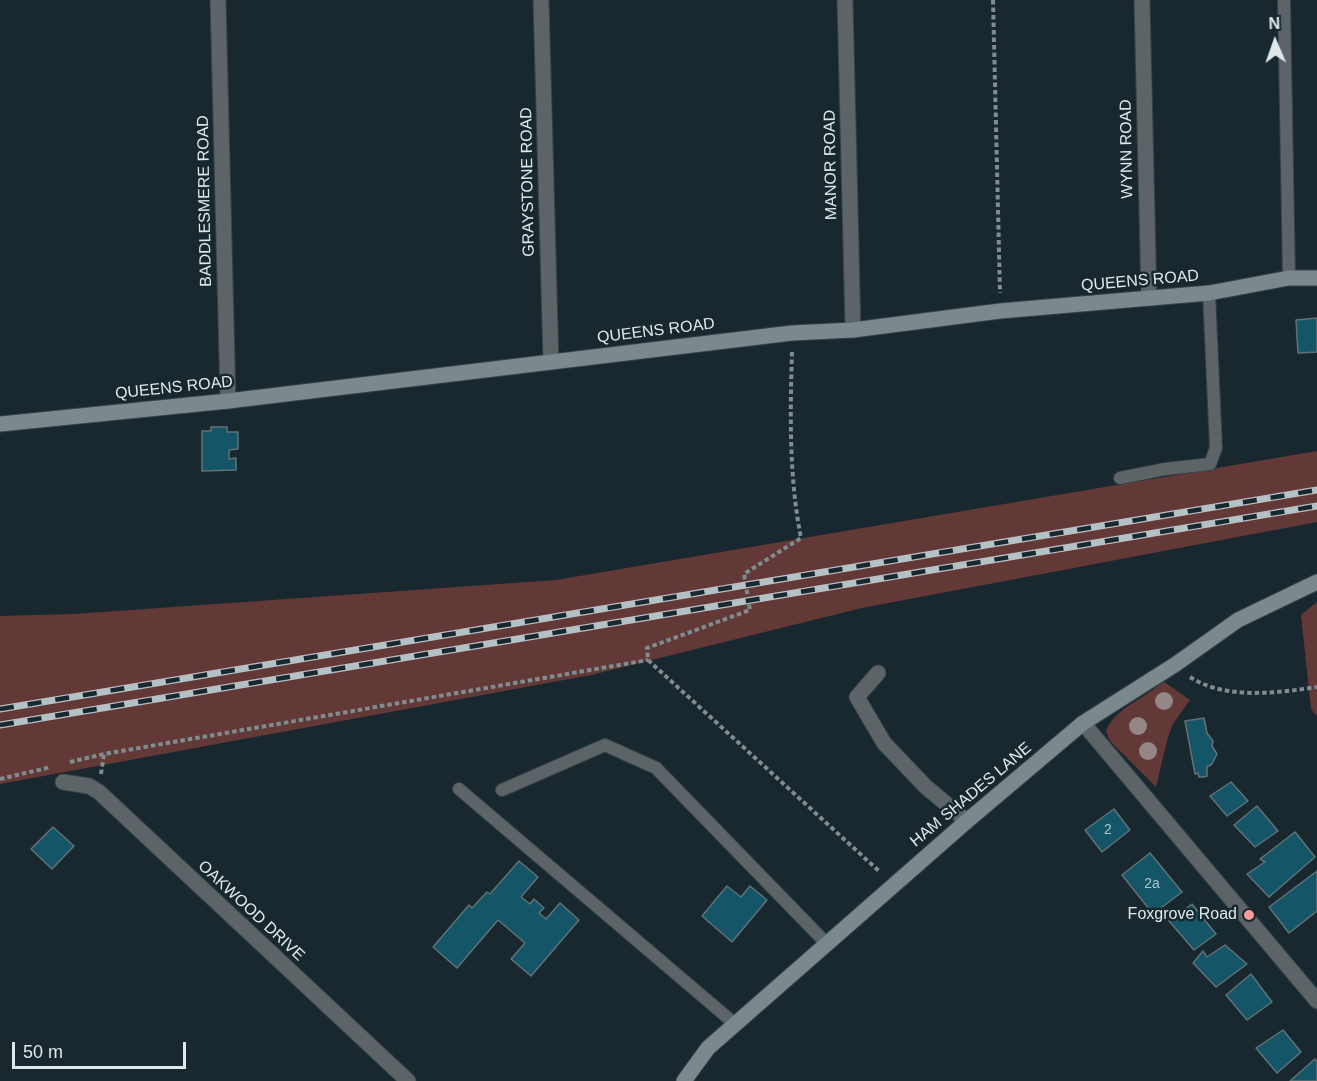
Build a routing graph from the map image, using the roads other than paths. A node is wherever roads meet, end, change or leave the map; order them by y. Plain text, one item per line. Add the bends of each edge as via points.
1 (218, 0) edge
2 (541, 0) edge
3 (845, 0) edge
4 (1142, 0) edge
5 (1284, 0) edge
6 (1289, 278) junction
7 (1317, 278) edge
8 (1209, 293) junction
9 (1149, 298) junction
10 (853, 330) junction
11 (551, 362) junction
12 (228, 400) junction
13 (0, 423) edge
14 (1120, 478) dead end
15 (1317, 582) edge
16 (878, 673) dead end
17 (1083, 723) junction
18 (63, 782) dead end
19 (459, 789) dead end
20 (502, 790) dead end
21 (967, 821) junction
22 (826, 944) junction
23 (1317, 1001) edge
24 (735, 1024) junction
25 (408, 1081) edge
26 (684, 1081) edge

1 - 12 street, BADDLESMERE ROAD
2 - 11 street, GRAYSTONE ROAD
3 - 10 street, MANOR ROAD
4 - 9 street, WYNN ROAD
5 - 6 lane
6 - 7 street, QUEENS ROAD
6 - 8 street, QUEENS ROAD
8 - 9 street, QUEENS ROAD
8 - 14 lane via 1216,448 1210,464
9 - 10 street, QUEENS ROAD via 1000,311
10 - 11 street, QUEENS ROAD via 792,333
11 - 12 street, QUEENS ROAD
12 - 13 street, QUEENS ROAD
15 - 17 street, HAM SHADES LANE via 1238,620
16 - 21 street via 857,697 884,743
17 - 21 street, HAM SHADES LANE
17 - 23 street
18 - 25 street, OAKWOOD DRIVE via 89,786 99,792
19 - 24 lane
20 - 22 lane via 605,745 656,768
21 - 22 street, HAM SHADES LANE
22 - 24 street, HAM SHADES LANE
24 - 26 street, HAM SHADES LANE via 708,1048

